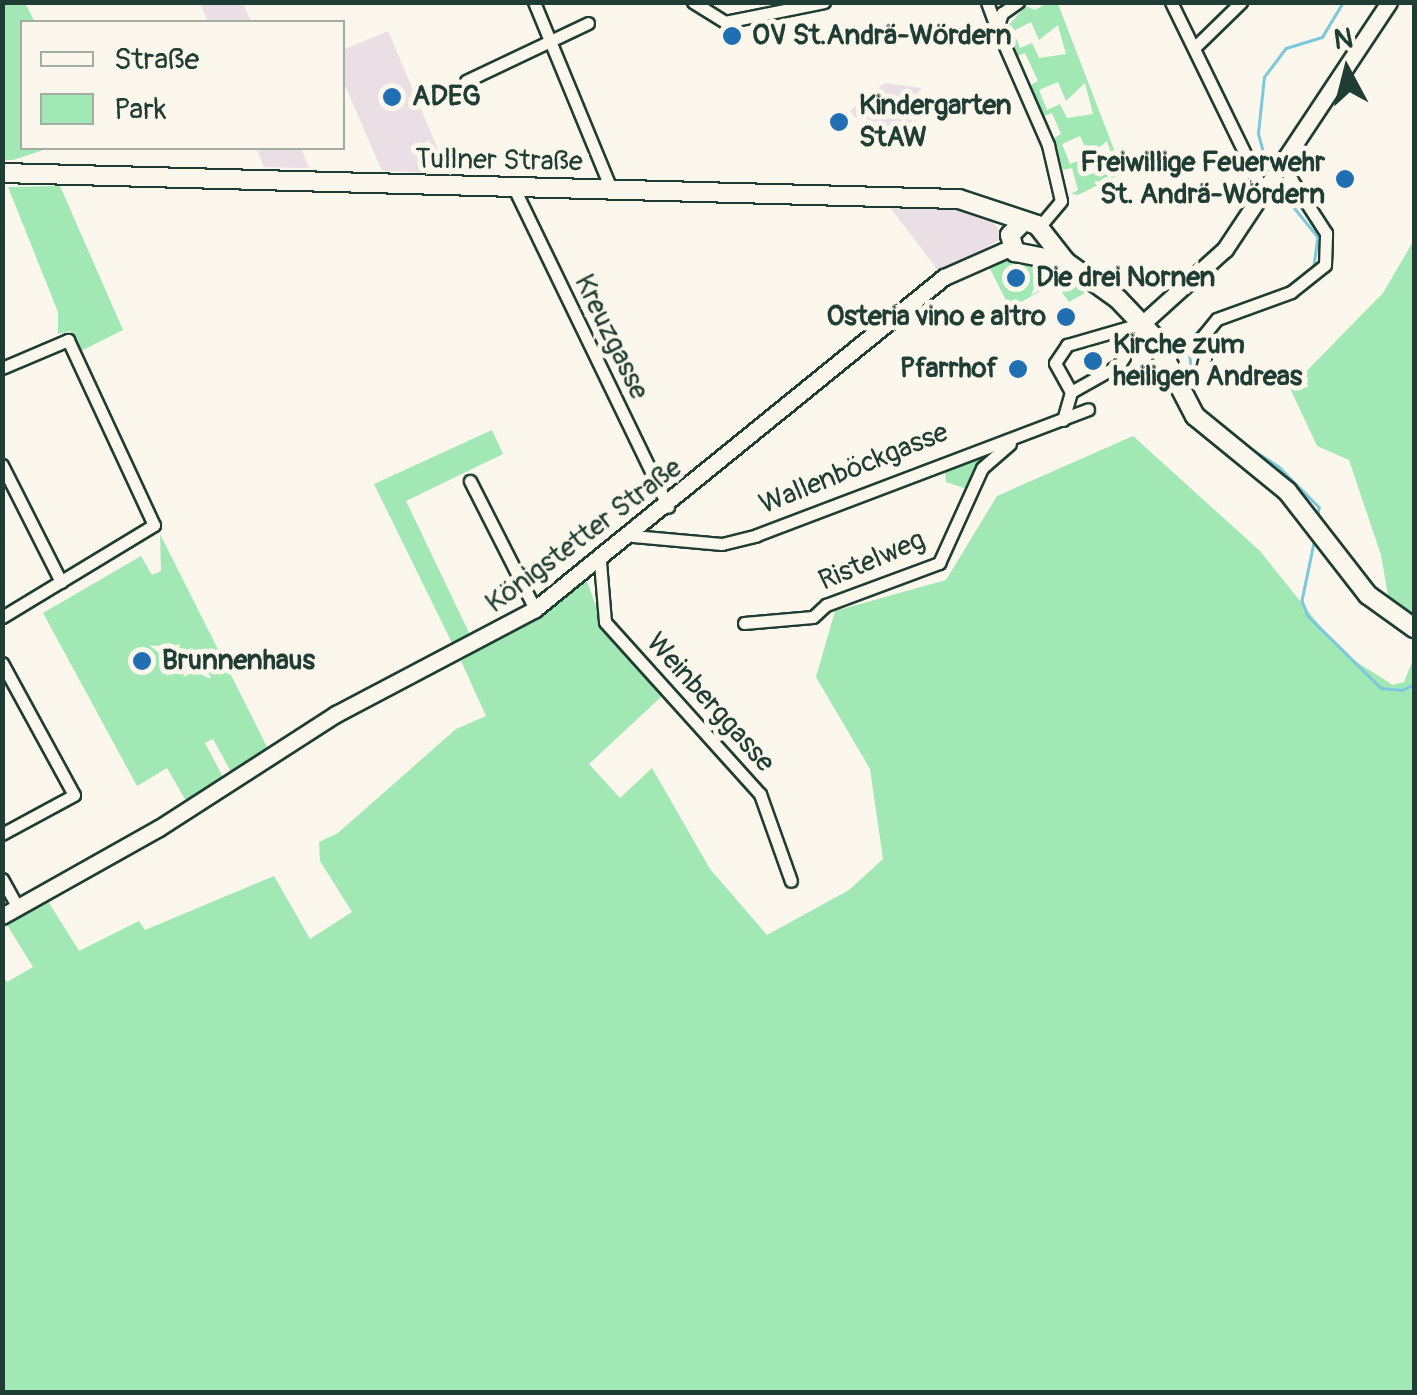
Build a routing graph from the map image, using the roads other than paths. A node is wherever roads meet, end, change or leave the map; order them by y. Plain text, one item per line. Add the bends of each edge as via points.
1 (534, 2) edge
2 (694, 2) edge
3 (824, 2) edge
4 (987, 2) edge
5 (1018, 2) edge
6 (1172, 2) edge
7 (1241, 2) edge
8 (1388, 2) edge
9 (588, 23) dead end
10 (997, 28) junction
11 (548, 41) junction
12 (1197, 45) junction
13 (466, 82) dead end
14 (1282, 165) junction
15 (2, 173) edge
16 (514, 188) junction
17 (1266, 188) junction
18 (612, 191) junction
19 (1027, 238) junction
20 (1144, 323) junction
21 (1118, 334) junction
22 (1191, 344) junction
23 (1164, 357) junction
24 (2, 368) edge
25 (1200, 374) dead end
26 (1146, 377) dead end
27 (1071, 392) junction
28 (1088, 409) dead end
29 (1063, 420) junction
30 (1014, 442) junction
31 (2, 465) edge
32 (470, 482) dead end
33 (668, 507) junction
34 (632, 536) junction
35 (600, 562) junction
36 (61, 582) junction
37 (535, 609) junction
38 (2, 617) edge
39 (744, 623) dead end
40 (1414, 628) edge
41 (2, 662) edge
42 (2, 834) edge
43 (2, 879) edge
44 (792, 881) dead end
45 (10, 912) edge

1 - 11 street
2 - 3 street via 725,22
4 - 10 street
5 - 10 street via 1002,13
6 - 12 street
7 - 12 street
8 - 14 main road
9 - 11 street
10 - 19 street via 1057,174 1061,201
11 - 13 street
11 - 18 street
12 - 17 street
14 - 17 main road
14 - 22 street via 1326,233 1325,265 1290,292 1217,319
15 - 16 main road, Tullner Straße
16 - 18 main road, Tullner Straße
16 - 33 street, Kreuzgasse
17 - 20 main road via 1226,250
18 - 19 main road, Tullner Straße via 959,198 993,209
19 - 20 main road, Tullner Straße
19 - 33 main road, Königstetter Straße via 944,276
20 - 21 street
20 - 23 main road
21 - 27 street via 1124,357 1119,365
21 - 27 street via 1067,345 1055,363
22 - 23 street
22 - 25 street via 1205,358
23 - 26 street
23 - 40 main road via 1194,416 1316,522 1368,594
24 - 36 street via 63,338 154,526
27 - 29 street
28 - 29 street, Wallenböckgasse
29 - 30 street, Wallenböckgasse
30 - 34 street, Wallenböckgasse via 976,447 805,518 722,544
30 - 39 street, Ristelweg via 982,468 939,563 826,605 813,618
31 - 36 street
32 - 37 street
33 - 34 main road, Königstetter Straße
34 - 35 main road, Königstetter Straße
35 - 37 main road, Königstetter Straße
35 - 44 street, Weinberggasse via 605,622 760,794
36 - 38 street
37 - 45 main road, Königstetter Straße via 336,714
41 - 42 street via 74,795
43 - 45 street

